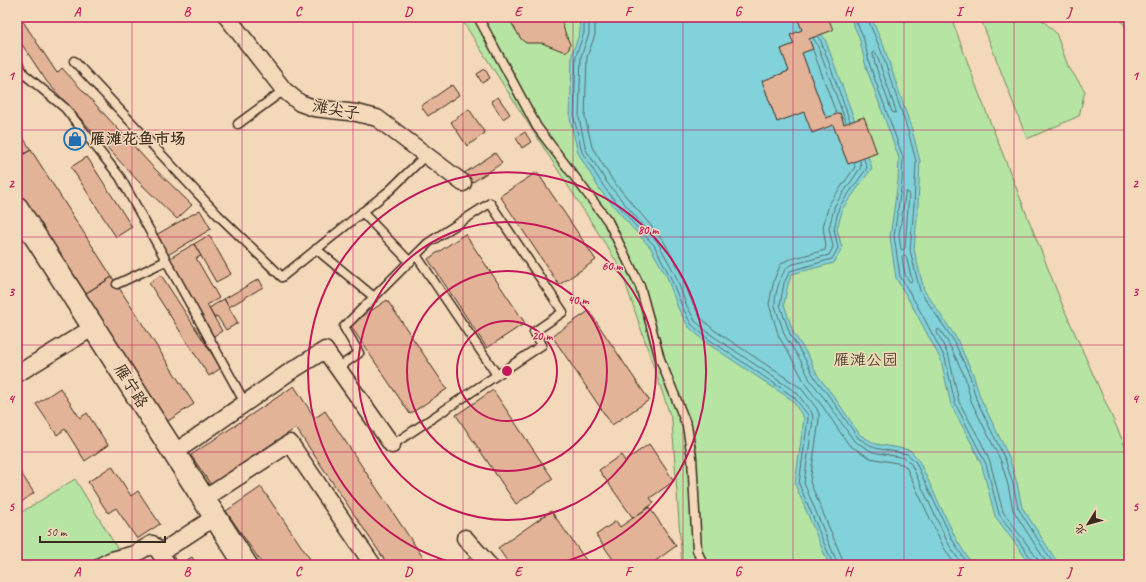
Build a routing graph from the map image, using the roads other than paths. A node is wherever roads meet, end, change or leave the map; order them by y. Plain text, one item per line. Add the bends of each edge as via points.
1 (227, 17) edge
2 (478, 17) edge
3 (74, 61) dead end
4 (17, 62) edge
5 (20, 76) edge
6 (284, 90) junction
7 (238, 124) dead end
8 (426, 156) junction
9 (462, 183) dead end
10 (17, 208) edge
11 (362, 212) junction
12 (316, 249) junction
13 (416, 255) junction
14 (166, 261) junction
15 (410, 262) junction
16 (117, 284) dead end
17 (374, 297) junction
18 (94, 327) junction
19 (338, 368) junction
20 (17, 374) edge
21 (497, 375) junction
22 (245, 403) junction
23 (392, 445) joint
24 (174, 453) junction
25 (204, 499) junction
26 (215, 517) junction
27 (465, 538) dead end
28 (164, 559) edge
29 (102, 565) edge
30 (246, 565) edge
31 (373, 565) edge
32 (489, 565) edge
33 (703, 565) edge

1 - 6 street, 滩尖子
2 - 33 lane via 537,127 608,221 640,286 660,359 687,426 692,457 697,550
3 - 12 lane via 218,215 282,277
4 - 5 lane
5 - 14 lane via 65,108 120,177
6 - 7 lane
6 - 8 street, 滩尖子 via 300,103 314,108 377,118
8 - 9 street, 滩尖子
8 - 11 lane
10 - 18 main road, 雁宁路 via 84,304
11 - 12 lane
11 - 15 lane
12 - 17 lane
13 - 15 lane
13 - 21 lane
13 - 21 lane via 428,243 490,204 495,210 563,312 534,332 542,345
14 - 16 lane
14 - 22 lane
15 - 17 lane
17 - 19 lane via 344,327 359,353
18 - 20 street
18 - 24 main road, 雁宁路
19 - 22 street via 326,350
19 - 23 street
21 - 23 lane
22 - 24 street
24 - 25 main road, 雁宁路
25 - 26 main road, 雁宁路
25 - 31 street via 290,442
26 - 28 street
26 - 30 main road, 雁宁路
27 - 32 street
28 - 29 street via 152,544 135,554

